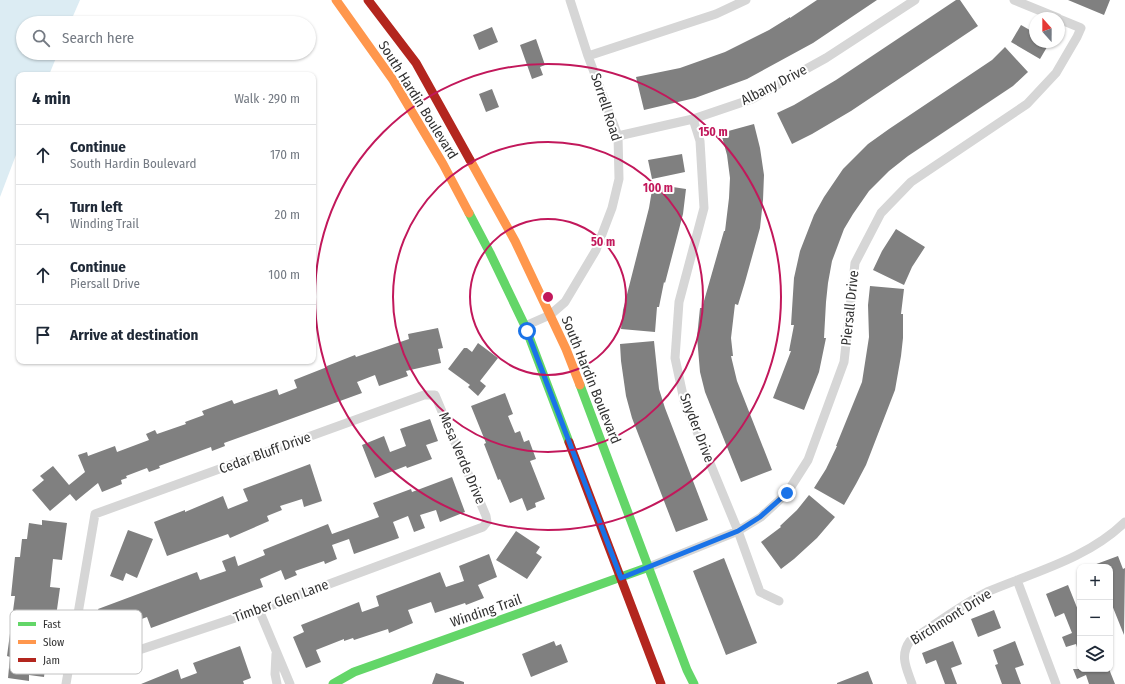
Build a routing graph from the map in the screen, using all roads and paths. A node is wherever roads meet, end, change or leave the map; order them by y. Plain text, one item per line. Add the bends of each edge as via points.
1 (336, 0) edge
2 (368, 0) edge
3 (570, 0) edge
4 (746, 0) edge
5 (915, 0) edge
6 (1014, 0) edge
7 (1043, 12) edge
8 (1065, 21) edge
9 (588, 56) junction
10 (693, 119) junction
11 (618, 136) junction
12 (550, 315) junction
13 (524, 326) junction
14 (435, 395) joint
15 (487, 522) joint
16 (1125, 522) edge
17 (738, 531) junction
18 (649, 567) junction
19 (621, 578) junction
20 (1017, 580) junction
21 (778, 601) dead end
22 (78, 610) edge
23 (258, 610) junction
24 (142, 649) edge
25 (276, 653) junction
26 (67, 674) edge
27 (66, 684) edge
28 (277, 684) edge
29 (290, 684) edge
30 (333, 684) edge
31 (661, 684) edge
32 (694, 684) edge
33 (912, 684) edge
34 (1056, 684) edge

1 - 13 main road, South Hardin Boulevard via 393,80 443,164 490,253
2 - 12 main road, South Hardin Boulevard via 416,63 515,241
3 - 9 street, Sorrell Road
4 - 9 street via 716,14
5 - 10 street, Albany Drive via 826,58 752,99
6 - 7 street
8 - 17 street, Piersall Drive via 1081,28 1077,37 1056,73 1027,104 911,182 881,212 855,263 844,362 808,460 787,493 760,517
9 - 11 street, Sorrell Road
10 - 11 street, Albany Drive
10 - 17 street, Snyder Drive via 700,141 704,208 679,302 675,358 684,400
11 - 12 street, Sorrell Road via 619,179 612,208 596,250 565,302
12 - 13 street, Sorrell Road
12 - 18 main road, South Hardin Boulevard via 566,349
13 - 19 main road, South Hardin Boulevard
14 - 15 street, Mesa Verde Drive
14 - 22 street, Cedar Bluff Drive via 424,395 95,514
15 - 23 street, Timber Glen Lane via 482,527
16 - 20 street, Birchmont Drive via 1106,538 1079,554
17 - 18 street, Piersall Drive
17 - 21 street, Snyder Drive via 760,592
18 - 19 main road, Winding Trail
18 - 32 main road, South Hardin Boulevard
19 - 30 main road, Winding Trail via 354,672
19 - 31 main road, South Hardin Boulevard
20 - 33 street, Birchmont Drive via 986,593 910,641 905,648 904,657
20 - 34 street
23 - 24 street, Timber Glen Lane
23 - 25 street
25 - 28 street
25 - 29 street
26 - 27 street

